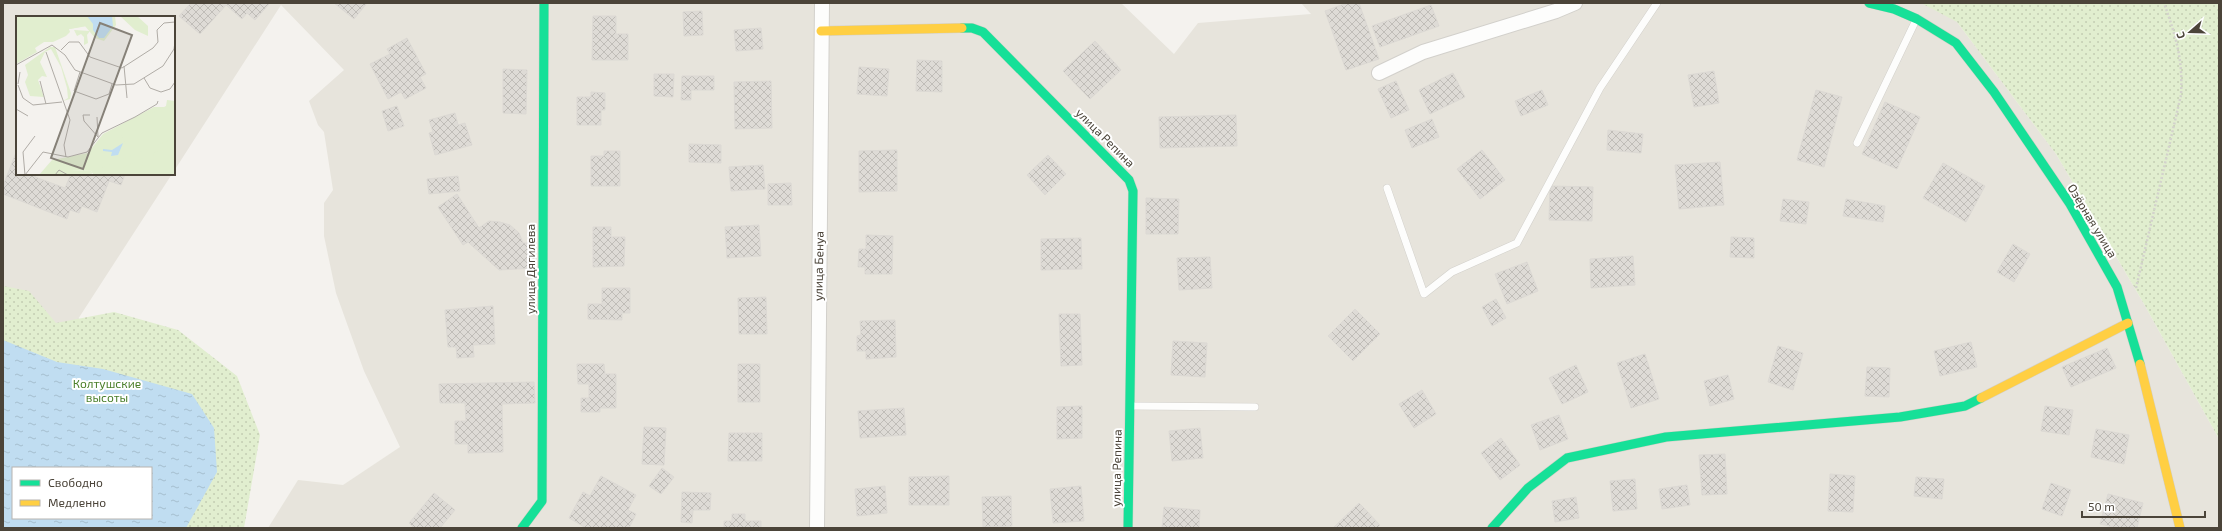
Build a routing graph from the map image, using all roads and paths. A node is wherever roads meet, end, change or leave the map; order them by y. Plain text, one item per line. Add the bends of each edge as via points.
1 (544, 3) edge
2 (822, 3) edge
3 (1576, 3) edge
4 (1657, 3) edge
5 (1869, 3) edge
6 (2164, 3) edge
7 (1917, 19) junction
8 (821, 31) junction
9 (1379, 73) dead end
10 (1857, 143) dead end
11 (1387, 188) dead end
12 (2135, 293) dead end
13 (2128, 323) junction
14 (1130, 406) junction
15 (1255, 407) dead end
16 (522, 528) edge
17 (817, 528) edge
18 (1128, 528) edge
19 (1492, 528) edge
20 (2180, 528) edge

1 - 16 street, улица Дягилева via 542,501
2 - 8 street, улица Бенуа
3 - 9 street via 1423,52
4 - 11 lane via 1600,88 1517,243 1452,272 1424,294
5 - 7 street, Озёрная улица via 1894,9
6 - 12 path via 2182,69 2181,95
7 - 10 lane
7 - 13 street, Озёрная улица via 1956,43 1994,92 2070,204 2117,287
8 - 14 street, улица Репина via 972,28 983,32 1129,180 1133,191
8 - 17 street, улица Бенуа
13 - 19 street via 1965,406 1900,417 1666,437 1567,458 1528,488
13 - 20 street, Озёрная улица via 2135,342
14 - 15 lane
14 - 18 street, улица Репина

